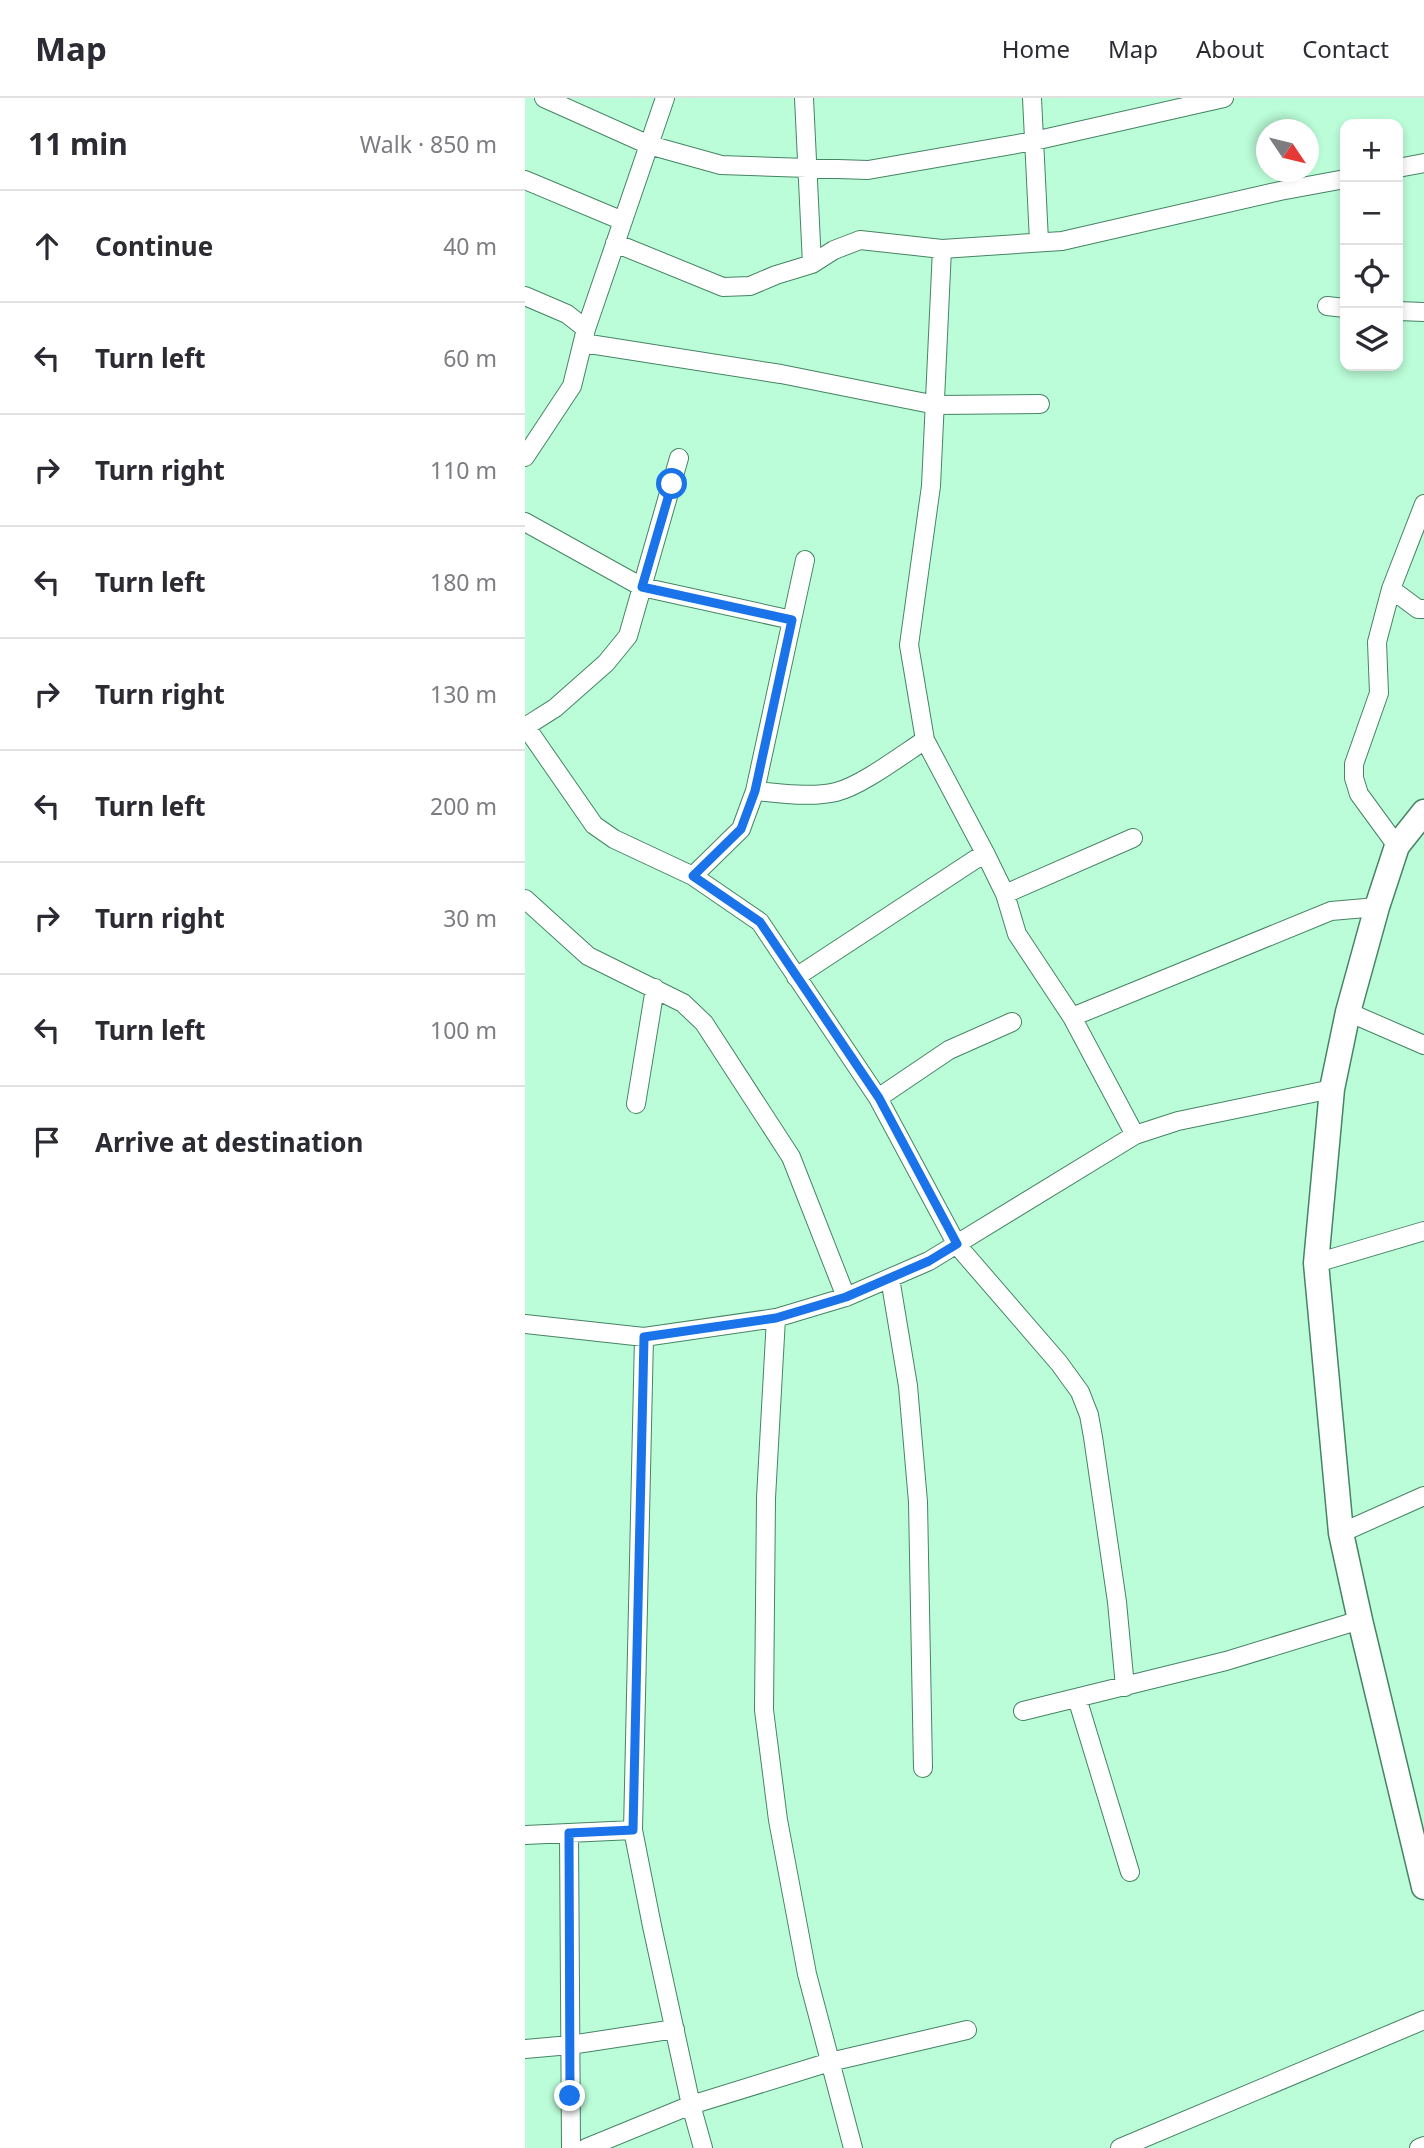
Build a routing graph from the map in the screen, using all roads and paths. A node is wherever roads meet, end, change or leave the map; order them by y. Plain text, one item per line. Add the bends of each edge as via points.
1 (544, 98) edge
2 (665, 98) edge
3 (804, 98) edge
4 (1032, 98) edge
5 (1224, 98) edge
6 (1034, 141) junction
7 (649, 145) junction
8 (1424, 163) edge
9 (807, 167) junction
10 (1403, 168) edge
11 (1340, 179) edge
12 (525, 180) edge
13 (623, 221) junction
14 (1039, 241) junction
15 (615, 243) junction
16 (942, 249) junction
17 (812, 264) junction
18 (525, 296) edge
19 (1403, 311) edge
20 (1424, 312) edge
21 (585, 336) junction
22 (1040, 404) dead end
23 (936, 405) junction
24 (525, 457) edge
25 (679, 458) dead end
26 (1424, 504) edge
27 (525, 522) edge
28 (805, 560) dead end
29 (642, 587) junction
30 (1391, 589) junction
31 (1424, 609) edge
32 (792, 620) junction
33 (525, 727) edge
34 (925, 740) junction
35 (755, 791) junction
36 (1424, 812) edge
37 (1133, 838) dead end
38 (1397, 846) junction
39 (985, 853) junction
40 (693, 876) junction
41 (1005, 894) junction
42 (525, 899) edge
43 (1377, 907) junction
44 (796, 977) junction
45 (655, 989) junction
46 (1348, 1012) junction
47 (1072, 1017) junction
48 (1012, 1022) dead end
49 (1424, 1045) edge
50 (1332, 1089) junction
51 (879, 1098) junction
52 (636, 1104) dead end
53 (1135, 1135) junction
54 (1423, 1234) edge
55 (957, 1244) junction
56 (1316, 1263) junction
57 (890, 1278) junction
58 (846, 1297) junction
59 (776, 1318) junction
60 (525, 1324) edge
61 (644, 1337) junction
62 (1424, 1496) edge
63 (1341, 1533) junction
64 (1360, 1620) junction
65 (1125, 1687) junction
66 (1077, 1698) junction
67 (1023, 1711) dead end
68 (923, 1768) dead end
69 (633, 1830) junction
70 (569, 1833) junction
71 (525, 1835) edge
72 (1130, 1872) dead end
73 (1424, 1887) edge
74 (1424, 2020) edge
75 (675, 2029) junction
76 (967, 2030) dead end
77 (570, 2045) junction
78 (525, 2049) edge
79 (830, 2062) junction
80 (691, 2105) junction
81 (1424, 2146) edge
82 (571, 2148) edge
83 (586, 2148) edge
84 (703, 2148) edge
85 (853, 2148) edge
86 (1121, 2148) edge
87 (1419, 2148) edge

1 - 7 street
2 - 7 street
3 - 9 street
4 - 6 street
5 - 6 street
6 - 9 street via 868,170
6 - 14 street
7 - 9 street via 721,165
7 - 13 street
8 - 10 street
9 - 17 street
11 - 14 street via 1062,241
12 - 13 street
13 - 15 street
14 - 16 street
15 - 17 street via 723,286 750,286
15 - 21 street
16 - 17 street via 860,240
16 - 23 street
18 - 21 street via 567,314
19 - 20 street
21 - 23 street
21 - 24 street via 572,386
22 - 23 street
23 - 34 street via 931,486 909,645
25 - 29 street
26 - 30 street
27 - 29 street
28 - 32 street
29 - 32 street
29 - 33 street via 628,636 607,663
30 - 31 street
30 - 38 street via 1377,642 1379,692 1354,764 1354,778 1359,794
32 - 35 street
33 - 40 street via 594,825
34 - 35 street via 837,792
34 - 39 street
35 - 40 street via 741,829
36 - 38 street
37 - 41 street
38 - 43 street
39 - 41 street
39 - 44 street
40 - 44 street via 760,922
41 - 47 street via 1017,934
42 - 45 street via 588,956
43 - 46 street
43 - 47 street via 1332,911
44 - 51 street
45 - 52 street
45 - 58 street via 684,1003 703,1023 791,1157
46 - 49 street
46 - 50 street
47 - 53 street
48 - 51 street via 949,1050
50 - 53 street via 1178,1121
50 - 56 street
51 - 55 street
53 - 55 street
54 - 56 street
55 - 57 street
55 - 65 street via 1059,1363 1080,1392 1089,1415
56 - 63 street
57 - 58 street
57 - 68 street via 908,1386 918,1502
58 - 59 street
59 - 61 street
59 - 79 street via 766,1498 764,1710 778,1819 807,1974
60 - 61 street
61 - 69 street
62 - 63 street
63 - 64 street
64 - 65 street
64 - 73 street
65 - 66 street
66 - 67 street
66 - 72 street
69 - 70 street
69 - 75 street
70 - 71 street
70 - 77 street
74 - 86 street
75 - 77 street
75 - 80 street
76 - 79 street
77 - 78 street
77 - 82 street
79 - 80 street
79 - 85 street
80 - 83 street
80 - 84 street
81 - 87 street

